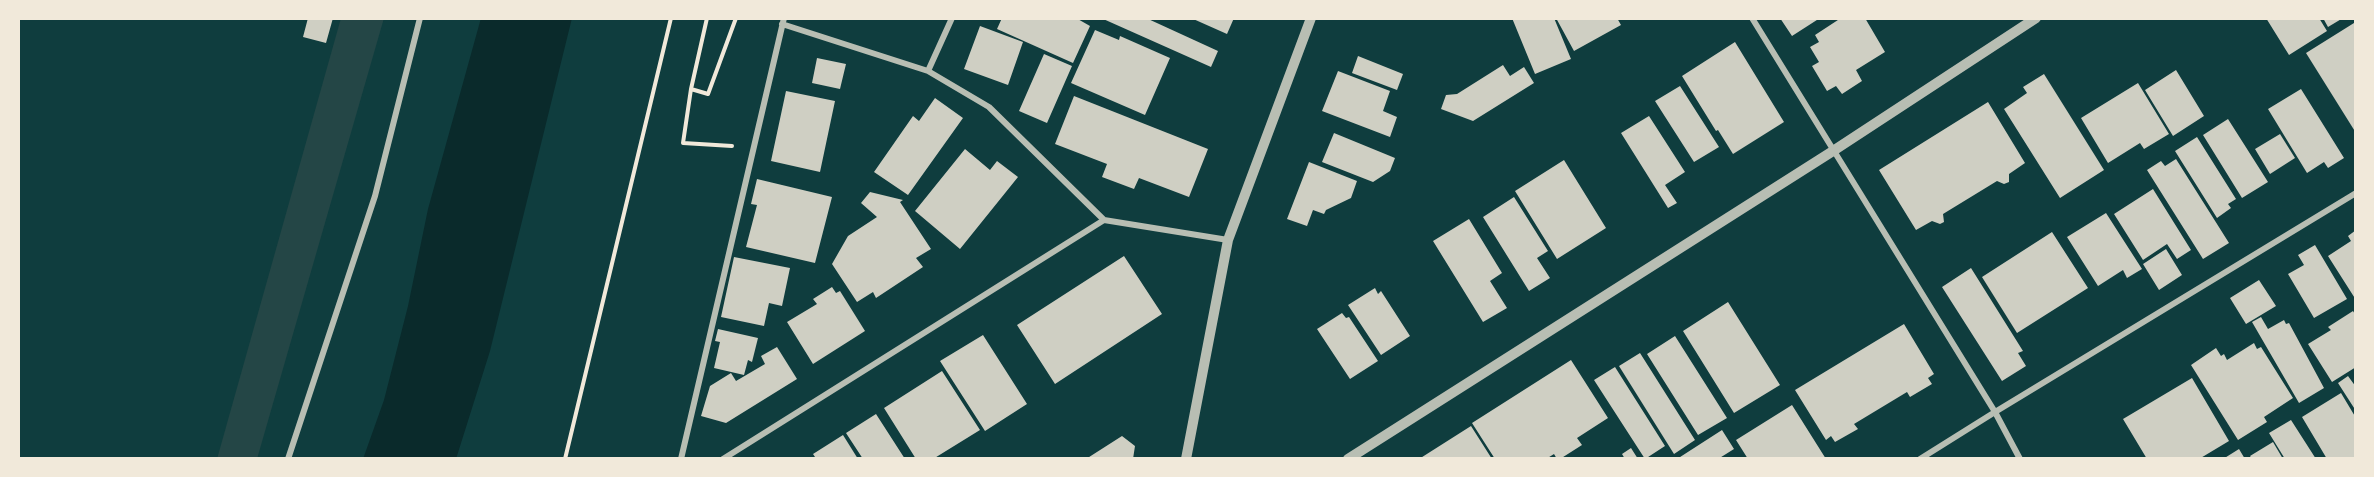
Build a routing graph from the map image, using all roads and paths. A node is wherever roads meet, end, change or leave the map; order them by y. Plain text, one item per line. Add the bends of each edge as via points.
1 (420, 18) edge
2 (671, 18) edge
3 (707, 18) edge
4 (736, 18) edge
5 (952, 18) edge
6 (1311, 18) edge
7 (1752, 18) edge
8 (2036, 18) edge
9 (783, 21) edge
10 (928, 71) junction
11 (692, 89) junction
12 (753, 148) junction
13 (1833, 151) junction
14 (2356, 193) edge
15 (1104, 220) junction
16 (1228, 240) junction
17 (1995, 412) junction
18 (288, 459) edge
19 (564, 459) edge
20 (681, 459) edge
21 (723, 459) edge
22 (1186, 459) edge
23 (1348, 459) edge
24 (1920, 459) edge
25 (2020, 459) edge

1 - 18 street via 375,196
2 - 19 path
3 - 11 path
4 - 11 path via 708,94
5 - 10 street
6 - 16 street
7 - 13 street
8 - 13 street
9 - 10 street
9 - 12 street
10 - 15 street via 989,107
11 - 12 path via 683,143
12 - 20 street
13 - 17 street
13 - 23 street
14 - 17 street
15 - 16 street
15 - 21 street
16 - 22 street
17 - 24 street
17 - 25 street

